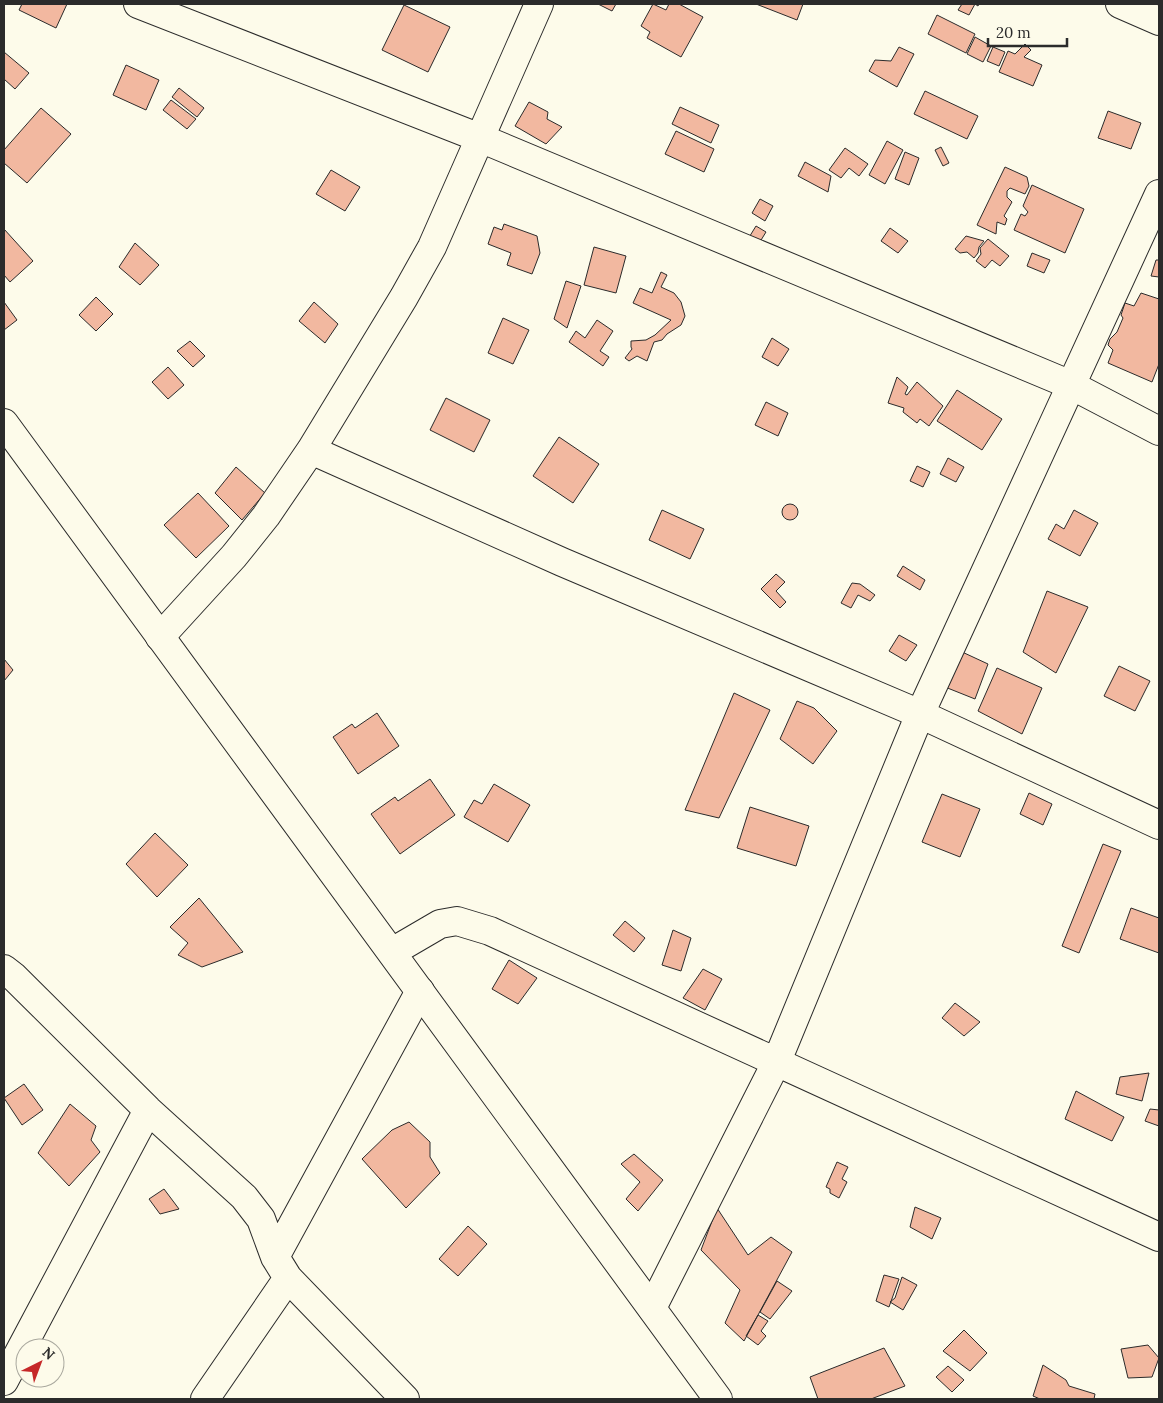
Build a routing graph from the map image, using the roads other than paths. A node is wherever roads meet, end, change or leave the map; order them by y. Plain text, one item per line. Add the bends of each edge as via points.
1 (138, 4) edge
2 (539, 4) edge
3 (1120, 4) edge
4 (1159, 21) edge
5 (480, 138) junction
6 (1159, 194) edge
7 (1071, 385) junction
8 (4, 423) edge
9 (1159, 431) edge
10 (311, 450) junction
11 (160, 637) junction
12 (920, 714) junction
13 (1157, 817) edge
14 (392, 952) junction
15 (4, 969) edge
16 (420, 991) junction
17 (777, 1061) junction
18 (148, 1110) junction
19 (1159, 1237) edge
20 (282, 1268) junction
21 (652, 1308) junction
22 (4, 1381) edge
23 (205, 1399) edge
24 (405, 1399) edge
25 (718, 1399) edge

1 - 5 main road
2 - 5 main road
3 - 4 main road
5 - 7 main road
5 - 10 main road via 432,247
6 - 7 main road
7 - 9 main road
7 - 12 main road
8 - 11 main road
10 - 11 main road via 234,556
10 - 12 main road via 562,562
11 - 14 main road
12 - 13 main road
12 - 17 main road
14 - 16 main road
14 - 17 main road via 440,924 457,921 490,931
15 - 18 main road
16 - 20 main road
16 - 21 main road
17 - 19 main road
17 - 21 main road
18 - 20 main road via 244,1197 261,1219
18 - 22 main road
20 - 23 main road
20 - 24 main road
21 - 25 main road

